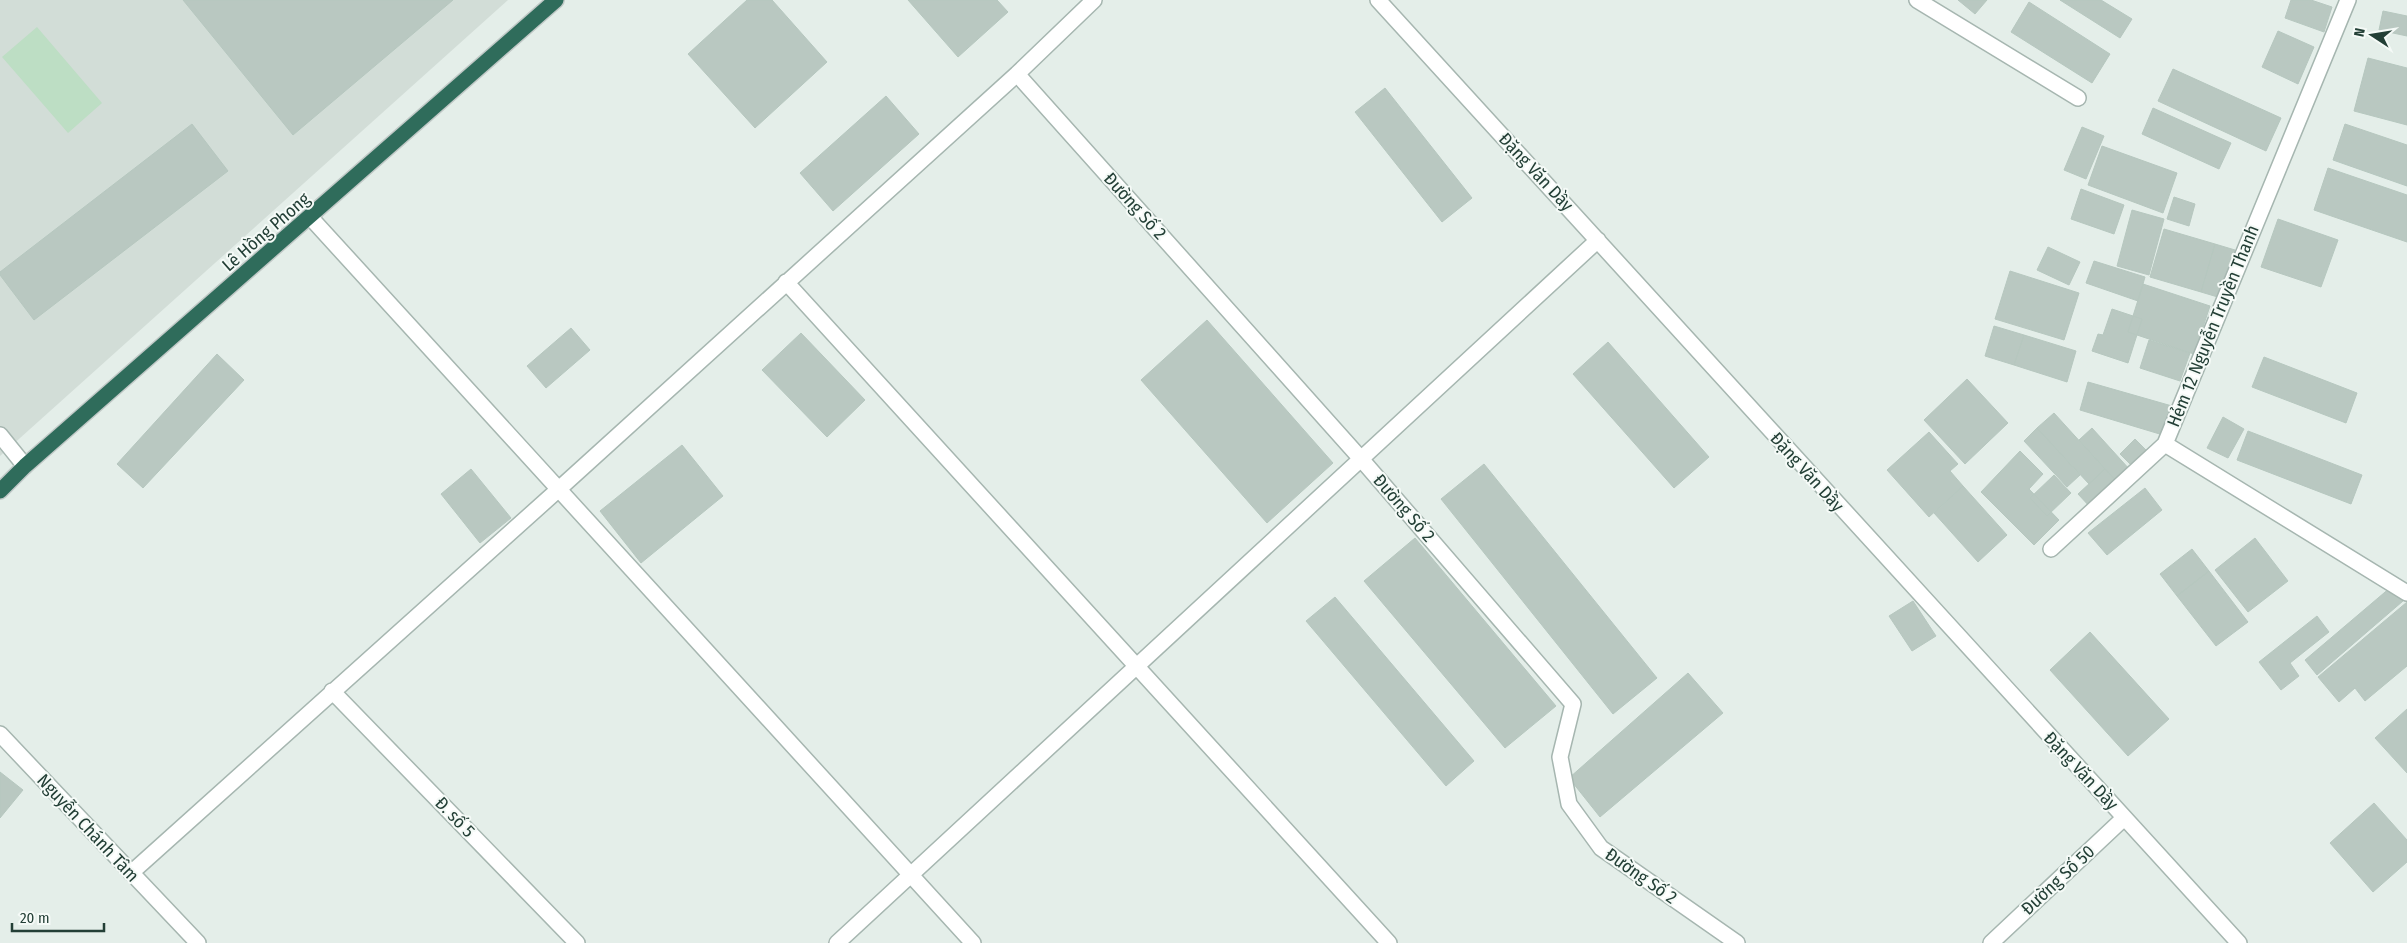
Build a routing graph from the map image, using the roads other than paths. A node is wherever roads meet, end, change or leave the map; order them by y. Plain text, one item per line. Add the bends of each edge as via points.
1 (556, 0) edge
2 (1094, 0) edge
3 (1378, 0) edge
4 (1917, 0) edge
5 (2348, 0) edge
6 (1017, 74) junction
7 (2078, 98) dead end
8 (311, 218) junction
9 (1598, 240) junction
10 (786, 282) junction
11 (0, 435) edge
12 (2165, 444) junction
13 (1362, 460) junction
14 (26, 466) junction
15 (560, 488) junction
16 (0, 491) edge
17 (2051, 549) dead end
18 (2407, 593) edge
19 (1138, 667) junction
20 (332, 691) junction
21 (0, 734) edge
22 (2124, 818) junction
23 (131, 873) junction
24 (910, 875) junction
25 (198, 943) edge
26 (577, 943) edge
27 (837, 943) edge
28 (973, 943) edge
29 (1389, 943) edge
30 (1737, 943) edge
31 (1991, 943) edge
32 (2239, 943) edge

1 - 8 highway, Lê Hồng Phong
2 - 6 street
3 - 9 street, Đặng Văn Dầy
4 - 7 street
5 - 12 street, Hẻm 12 Nguyễn Truyền Thanh
6 - 10 street
6 - 13 street, Đường Số 2
8 - 14 highway, Lê Hồng Phong
8 - 15 street
9 - 13 street
9 - 22 street, Đặng Văn Dầy
10 - 15 street
10 - 19 street
11 - 14 street
12 - 17 street
12 - 18 street, Hẻm 12 Nguyễn Truyền Thanh
13 - 19 street
13 - 30 street, Đường Số 2 via 1573,704 1560,757 1569,804 1601,848
14 - 16 highway, Lê Hồng Phong
15 - 20 street
15 - 24 street
19 - 24 street
19 - 29 street
20 - 23 street
20 - 26 street, Đ. số 5
21 - 23 street, Nguyễn Chánh Tâm
22 - 31 street, Đường Số 50
22 - 32 street, Đặng Văn Dầy
23 - 25 street, Nguyễn Chánh Tâm
24 - 27 street
24 - 28 street

